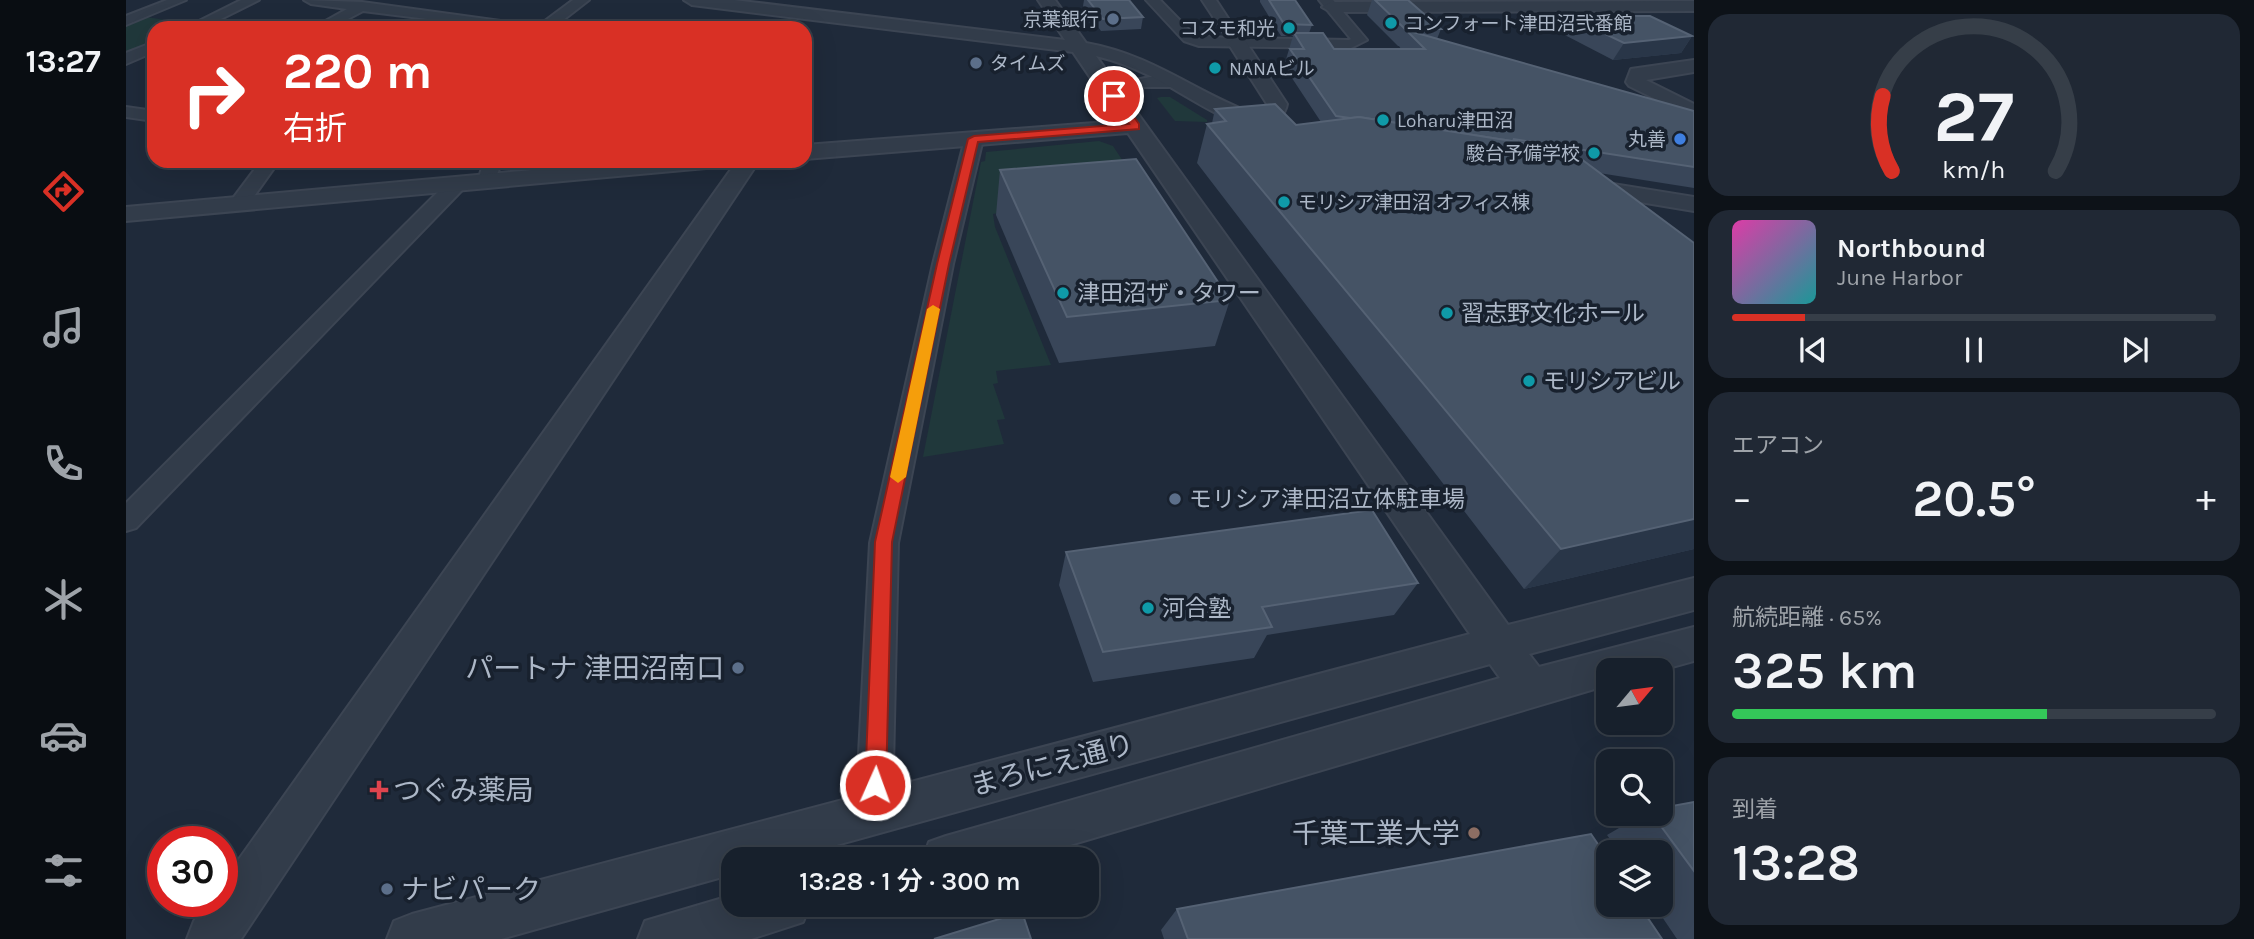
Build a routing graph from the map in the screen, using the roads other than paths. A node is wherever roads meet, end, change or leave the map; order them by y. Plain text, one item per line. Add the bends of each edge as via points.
1 (179, 0) edge
2 (252, 0) edge
3 (311, 0) edge
4 (582, 0) edge
5 (692, 0) edge
6 (1046, 0) edge
7 (1153, 0) edge
8 (1209, 0) edge
9 (1329, 3) edge
10 (362, 6) junction
11 (1694, 6) edge
12 (442, 17) junction
13 (126, 21) edge
14 (207, 21) edge
15 (333, 21) edge
16 (435, 21) edge
17 (475, 21) edge
18 (554, 21) edge
19 (1237, 43) junction
20 (147, 49) edge
21 (1082, 49) junction
22 (126, 59) edge
23 (1694, 66) edge
24 (1174, 82) junction
25 (1114, 96) junction
26 (126, 112) edge
27 (1694, 112) edge
28 (147, 115) edge
29 (1259, 123) junction
30 (1136, 127) junction
31 (1285, 131) edge
32 (974, 139) junction
33 (812, 151) edge
34 (265, 168) edge
35 (555, 168) edge
36 (743, 168) edge
37 (490, 171) edge
38 (1560, 183) edge
39 (457, 184) junction
40 (1694, 204) edge
41 (238, 205) junction
42 (126, 214) edge
43 (126, 520) edge
44 (1694, 594) edge
45 (1497, 644) junction
46 (1694, 644) edge
47 (1530, 688) junction
48 (874, 812) junction
49 (987, 847) edge
50 (743, 917) edge
51 (212, 939) edge
52 (412, 939) edge
53 (663, 939) edge

1 - 13 street
2 - 14 street
3 - 10 street
4 - 18 street
5 - 21 street
6 - 21 street
7 - 19 street via 1189,38
8 - 19 street
9 - 11 street
9 - 19 street via 1360,40 1351,44
10 - 12 street
10 - 15 street
12 - 16 street
12 - 17 street
19 - 29 street via 1277,104 1276,111
20 - 22 street
21 - 24 street via 1129,60
21 - 25 street
23 - 27 street via 1638,73 1636,82
24 - 25 street via 1133,83
24 - 29 street
25 - 30 street
26 - 28 street
29 - 31 street
30 - 32 street
30 - 45 street
32 - 33 street
32 - 48 street via 884,542
34 - 41 street
35 - 37 street
36 - 51 street
37 - 39 street
38 - 40 street
39 - 41 street
39 - 43 street
41 - 42 street
44 - 45 street, まろにえ通り
45 - 47 street
45 - 48 street, まろにえ通り
46 - 47 street
47 - 49 street
48 - 52 street, まろにえ通り
50 - 53 street

